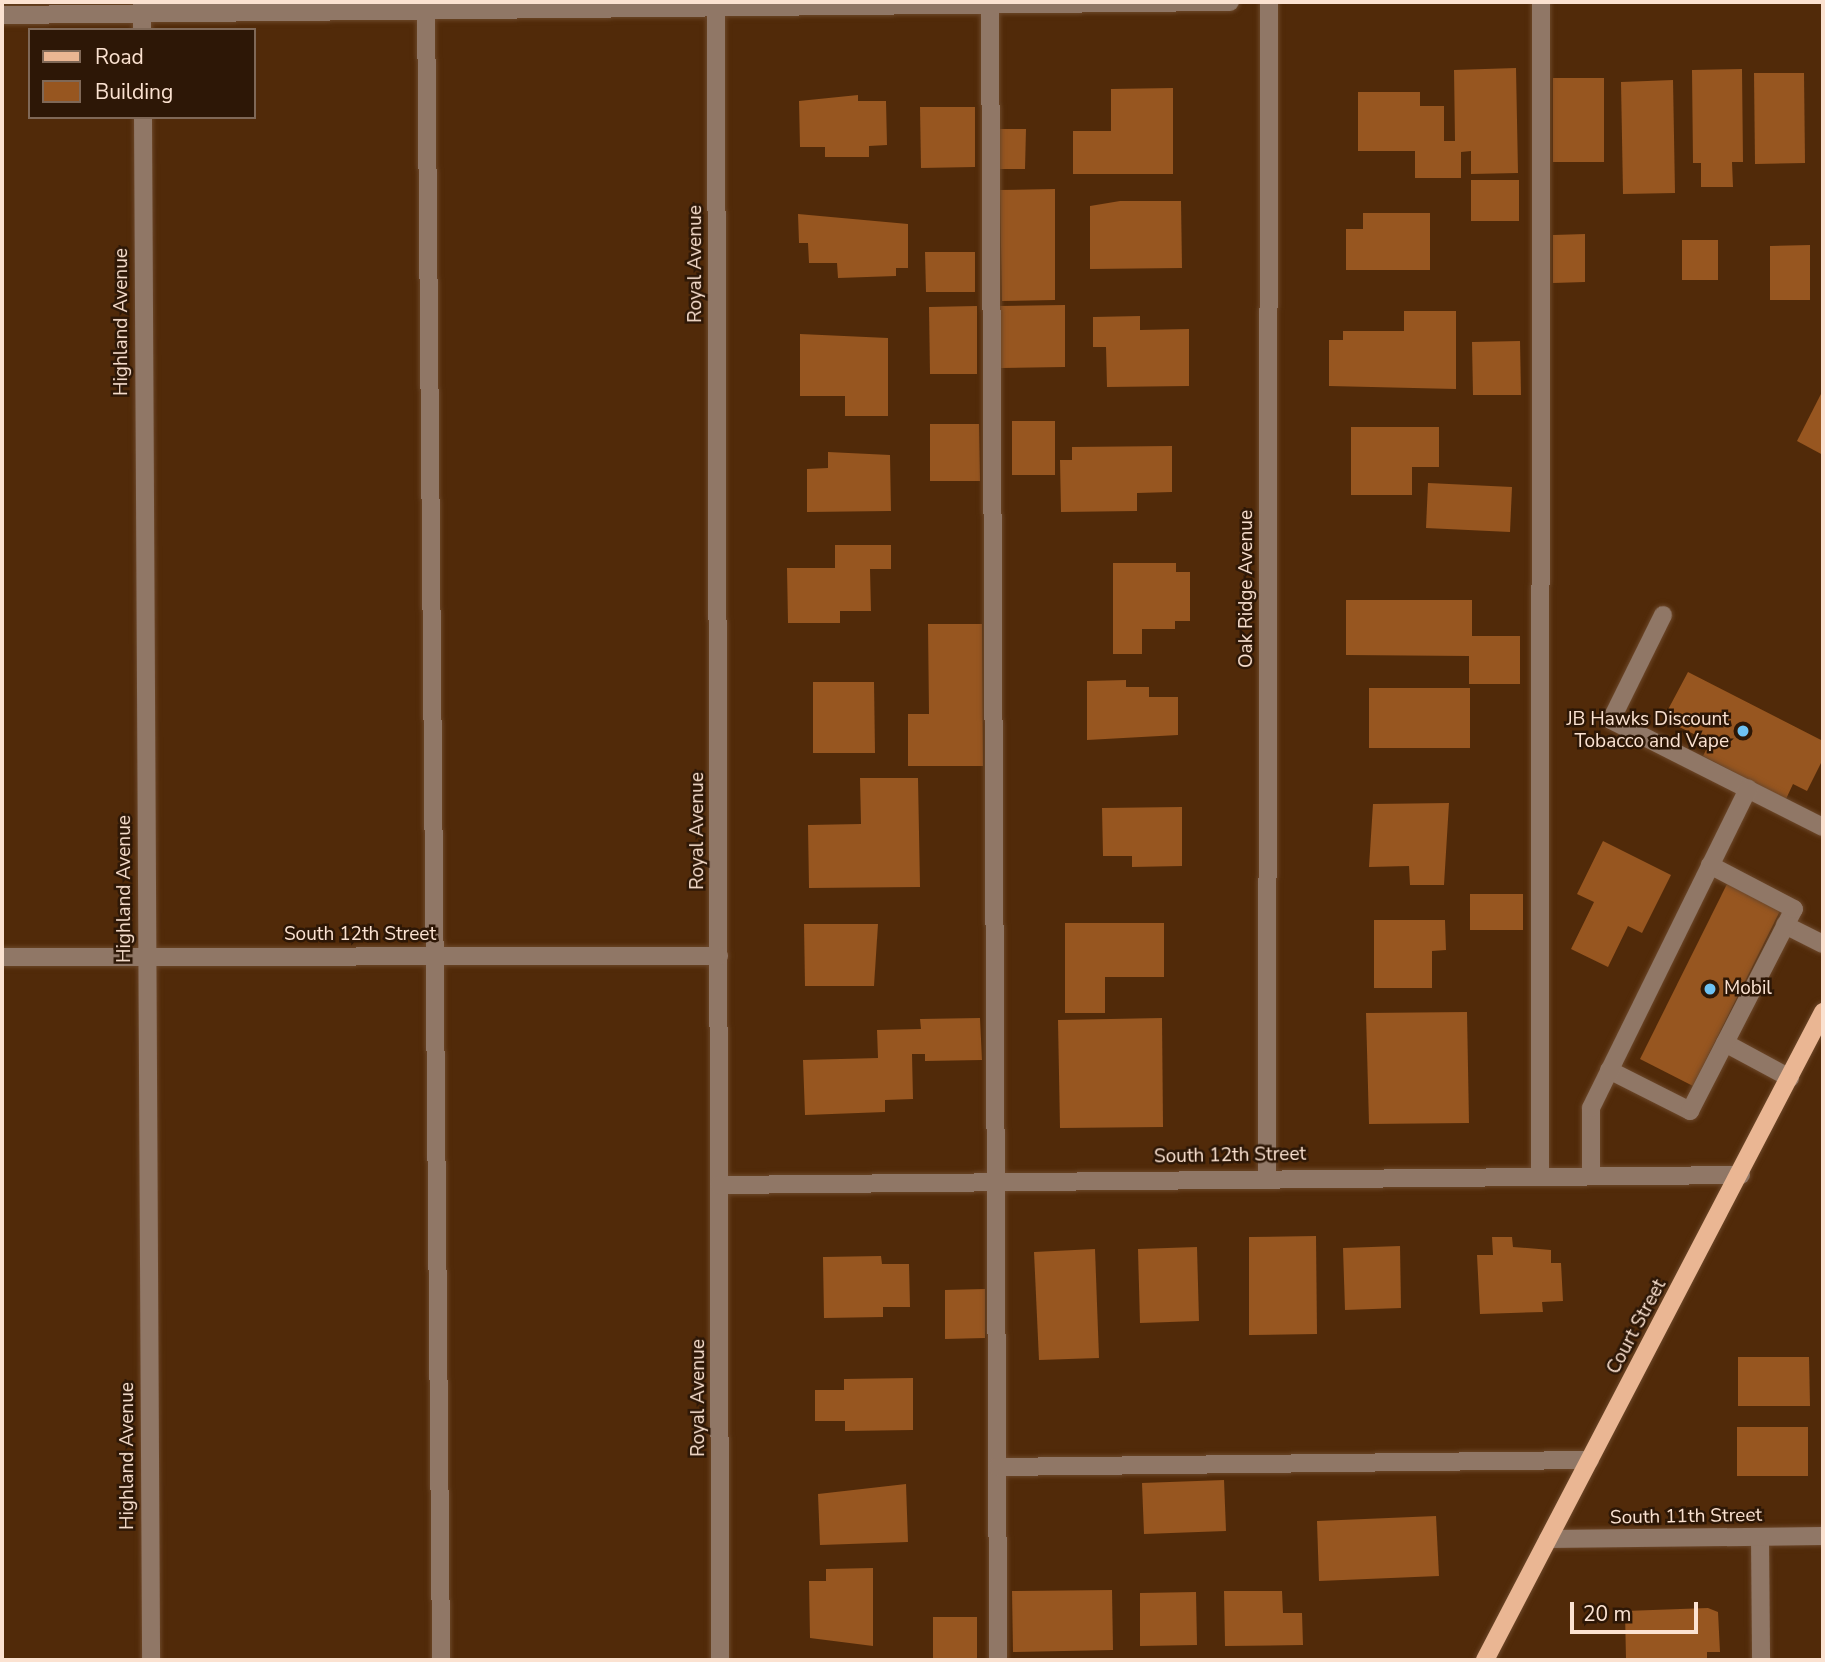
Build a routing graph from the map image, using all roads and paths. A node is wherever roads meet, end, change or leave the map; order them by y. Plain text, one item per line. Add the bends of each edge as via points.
1 (1230, 2) edge
2 (1269, 2) edge
3 (1541, 2) edge
4 (716, 4) edge
5 (990, 5) edge
6 (426, 6) edge
7 (2, 15) edge
8 (142, 15) edge
9 (143, 119) edge
10 (1663, 615) dead end
11 (1748, 789) junction
12 (1823, 827) edge
13 (1710, 865) junction
14 (1785, 925) junction
15 (1823, 944) edge
16 (146, 956) junction
17 (432, 956) junction
18 (719, 956) junction
19 (2, 957) edge
20 (1823, 1012) edge
21 (1726, 1043) junction
22 (1609, 1070) junction
23 (1790, 1078) junction
24 (1741, 1175) junction
25 (1267, 1176) junction
26 (1540, 1176) junction
27 (1591, 1176) junction
28 (996, 1181) junction
29 (719, 1185) junction
30 (1590, 1460) junction
31 (998, 1467) junction
32 (1823, 1536) edge
33 (1760, 1537) junction
34 (1548, 1539) junction
35 (150, 1660) edge
36 (441, 1660) edge
37 (720, 1660) edge
38 (998, 1660) edge
39 (1485, 1660) edge
40 (1761, 1660) edge

1 - 5 street
2 - 25 street, Oak Ridge Avenue
3 - 26 street
4 - 5 street
4 - 6 street
4 - 18 street, Royal Avenue
5 - 28 street
6 - 8 street
6 - 17 street
7 - 8 street
9 - 16 street, Highland Avenue
10 - 11 street via 1611,720
11 - 12 street
11 - 13 street
13 - 14 street via 1794,909
13 - 22 street
14 - 15 street
14 - 21 street
16 - 17 street, South 12th Street
16 - 19 street, South 12th Street
16 - 35 street, Highland Avenue
17 - 18 street, South 12th Street
17 - 36 street
18 - 29 street, Royal Avenue
20 - 23 main road, Court Street
21 - 22 street via 1690,1111
21 - 23 street
22 - 27 street via 1591,1108
23 - 24 main road, Court Street
24 - 27 street, South 12th Street
24 - 30 main road, Court Street
25 - 26 street, South 12th Street
25 - 28 street, South 12th Street
26 - 27 street, South 12th Street
28 - 29 street, South 12th Street
28 - 31 street
29 - 37 street, Royal Avenue
30 - 31 street
30 - 34 main road, Court Street
31 - 38 street
32 - 33 street, South 11th Street
33 - 34 street, South 11th Street
33 - 40 street
34 - 39 main road, Court Street

